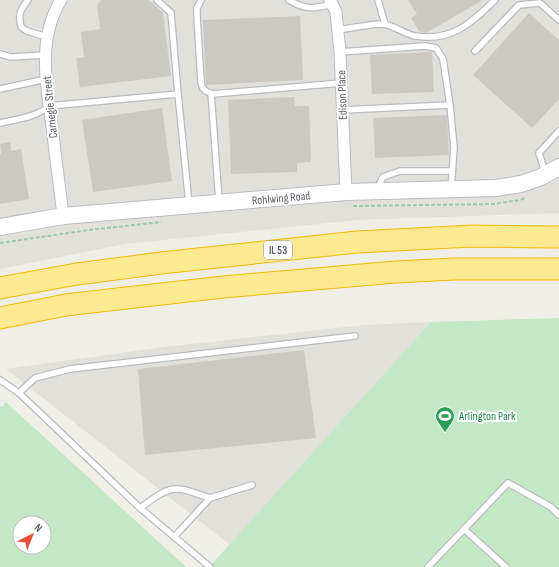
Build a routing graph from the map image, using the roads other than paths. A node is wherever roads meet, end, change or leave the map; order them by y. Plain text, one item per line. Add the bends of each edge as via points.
1 (28, 0) edge
2 (157, 0) edge
3 (201, 0) edge
4 (289, 0) edge
5 (378, 0) edge
6 (495, 0) edge
7 (57, 2) edge
8 (331, 2) edge
9 (559, 20) edge
10 (384, 24) junction
11 (338, 30) junction
12 (47, 38) junction
13 (475, 51) dead end
14 (340, 52) junction
15 (0, 54) edge
16 (45, 56) junction
17 (46, 79) junction
18 (341, 83) junction
19 (0, 89) edge
20 (211, 93) junction
21 (178, 94) junction
22 (450, 105) junction
23 (49, 106) junction
24 (342, 110) junction
25 (0, 123) edge
26 (559, 131) edge
27 (452, 171) junction
28 (552, 171) edge
29 (451, 190) junction
30 (376, 192) junction
31 (347, 199) junction
32 (219, 203) junction
33 (189, 206) junction
34 (63, 216) junction
35 (0, 227) edge
36 (559, 237) edge
37 (559, 269) edge
38 (0, 288) edge
39 (0, 318) edge
40 (355, 336) dead end
41 (0, 380) edge
42 (19, 393) junction
43 (252, 485) dead end
44 (210, 498) junction
45 (140, 508) junction
46 (559, 515) edge
47 (464, 529) junction
48 (174, 538) junction
49 (210, 567) edge
50 (428, 567) edge
51 (506, 567) edge

1 - 12 lane via 19,16 21,27
2 - 21 lane via 172,13
3 - 20 lane via 196,8 201,82 202,88
4 - 8 lane via 316,9
5 - 10 lane
6 - 10 lane via 474,20 451,34 414,36
7 - 12 street, Carnegie Street
8 - 11 street, Edison Place via 336,12
9 - 13 lane via 540,3 519,5
10 - 11 lane
11 - 14 street, Edison Place
12 - 16 street, Carnegie Street
14 - 18 street, Edison Place
14 - 22 lane via 425,46 436,48 443,59
15 - 16 lane
16 - 17 street, Carnegie Street
17 - 19 lane
17 - 23 street, Carnegie Street
18 - 20 lane
18 - 24 street, Edison Place
20 - 32 lane
21 - 23 lane
21 - 33 lane
22 - 24 lane
22 - 27 lane via 454,148
23 - 25 lane via 38,114
23 - 34 street, Carnegie Street
24 - 31 street, Edison Place
26 - 28 lane via 539,153
27 - 29 lane
27 - 30 lane via 400,171 384,177
28 - 29 main road, Rohlwing Road via 521,184
29 - 30 main road, Rohlwing Road
30 - 31 main road, Rohlwing Road
31 - 32 main road, Rohlwing Road
32 - 33 main road, Rohlwing Road
33 - 34 main road, Rohlwing Road
34 - 35 main road, Rohlwing Road
36 - 38 highway, IL 53 via 472,236 357,242 161,263 77,274
37 - 39 highway via 396,272 223,287 74,304
40 - 42 lane via 70,369 35,378
41 - 42 lane
42 - 45 lane
43 - 44 lane
44 - 45 lane via 181,488 171,488
44 - 48 lane
45 - 48 lane
46 - 47 lane via 551,507 508,483
47 - 50 lane
47 - 51 lane
48 - 49 lane

